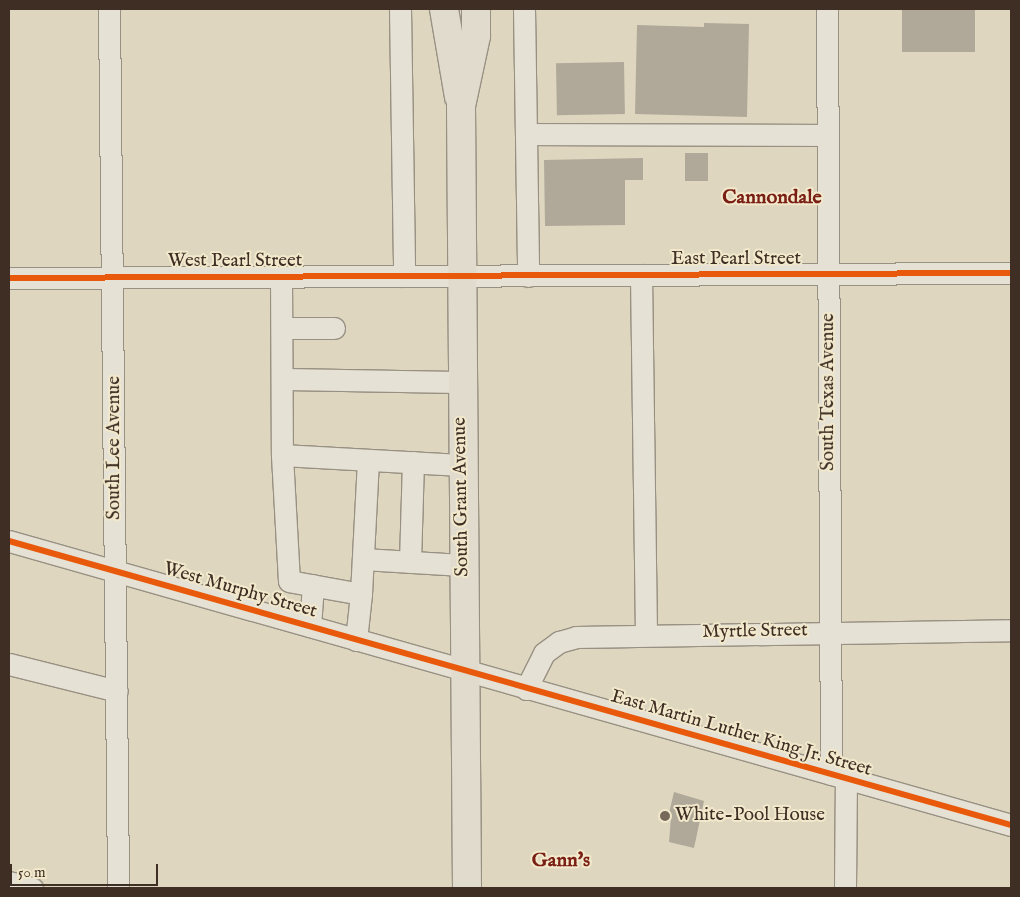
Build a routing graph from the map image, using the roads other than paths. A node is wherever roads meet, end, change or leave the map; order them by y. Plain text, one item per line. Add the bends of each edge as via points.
1 (109, 9) edge
2 (400, 9) edge
3 (444, 9) edge
4 (476, 9) edge
5 (524, 9) edge
6 (827, 9) edge
7 (461, 106) junction
8 (526, 134) junction
9 (827, 136) junction
10 (828, 274) junction
11 (1011, 274) edge
12 (641, 275) junction
13 (404, 276) junction
14 (460, 276) junction
15 (528, 276) junction
16 (114, 277) junction
17 (282, 277) junction
18 (9, 278) edge
19 (282, 328) junction
20 (334, 328) dead end
21 (282, 378) junction
22 (461, 382) junction
23 (282, 455) junction
24 (368, 460) junction
25 (413, 462) junction
26 (462, 465) junction
27 (9, 541) edge
28 (363, 559) junction
29 (410, 562) junction
30 (462, 565) junction
31 (116, 571) junction
32 (313, 585) junction
33 (361, 594) junction
34 (310, 626) junction
35 (830, 630) junction
36 (1011, 630) edge
37 (646, 635) junction
38 (356, 640) junction
39 (9, 664) edge
40 (464, 670) junction
41 (526, 689) junction
42 (117, 691) junction
43 (838, 776) junction
44 (1011, 825) edge
45 (9, 882) edge
46 (32, 888) edge
47 (118, 888) edge
48 (467, 888) edge
49 (845, 888) edge

1 - 16 street, South Lee Avenue
2 - 13 street
3 - 7 main road, South Grant Avenue via 444,27
4 - 7 main road, South Grant Avenue via 476,36
5 - 8 street
6 - 9 street, South Texas Avenue
7 - 14 main road, South Grant Avenue
8 - 9 street
8 - 15 street
9 - 10 street, South Texas Avenue
10 - 11 street, East Pearl Street
10 - 12 street, East Pearl Street
10 - 35 street, South Texas Avenue
12 - 15 street, East Pearl Street
12 - 37 street
13 - 14 street, West Pearl Street
13 - 17 street, West Pearl Street
14 - 15 street, East Pearl Street
14 - 22 main road, South Grant Avenue
16 - 17 street, West Pearl Street
16 - 18 street, West Pearl Street
16 - 31 street, South Lee Avenue
17 - 19 street
19 - 20 street
19 - 21 street
21 - 22 street
21 - 23 street
22 - 26 main road, South Grant Avenue
23 - 24 street
23 - 32 street via 289,581
24 - 25 street
24 - 28 street
25 - 26 street
25 - 29 street
26 - 30 main road, South Grant Avenue
27 - 31 street, West Murphy Street
28 - 29 street
28 - 33 street
29 - 30 street
30 - 40 main road, South Grant Avenue
31 - 34 street, West Murphy Street
31 - 42 street, South Lee Avenue
32 - 33 street
32 - 34 street
33 - 38 street
34 - 38 street, West Murphy Street
35 - 36 street, Myrtle Street
35 - 37 street, Myrtle Street
35 - 43 street, South Texas Avenue
37 - 41 street, Myrtle Street via 576,637 559,642 544,653
38 - 40 street, West Murphy Street
39 - 42 street
40 - 41 street, East Martin Luther King Jr. Street
40 - 48 main road, South Grant Avenue
41 - 43 street, East Martin Luther King Jr. Street
42 - 47 street, South Lee Avenue
43 - 44 street, East Martin Luther King Jr. Street
43 - 49 street, South Texas Avenue
45 - 46 street

